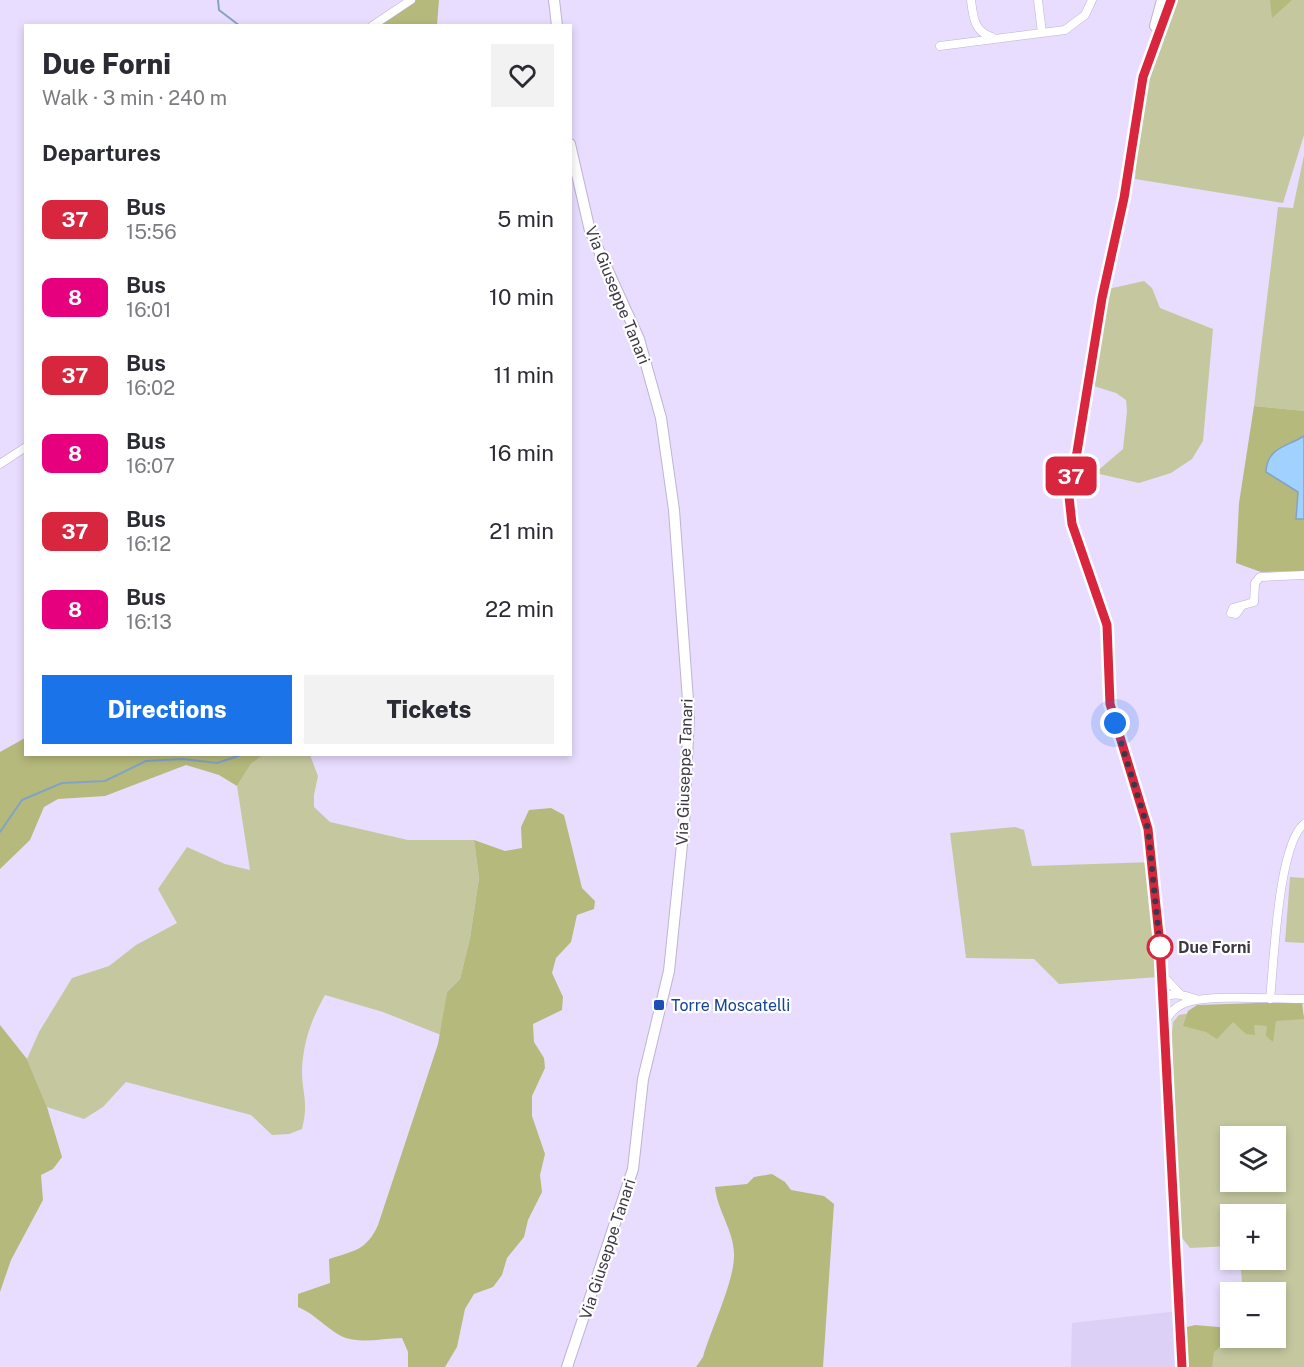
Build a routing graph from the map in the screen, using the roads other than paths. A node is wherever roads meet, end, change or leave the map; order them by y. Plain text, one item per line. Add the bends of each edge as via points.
1 (411, 0) edge
2 (554, 0) edge
3 (971, 0) edge
4 (1038, 0) edge
5 (1092, 0) edge
6 (1162, 0) edge
7 (1171, 0) edge
8 (375, 24) edge
9 (556, 24) edge
10 (1042, 33) junction
11 (997, 38) junction
12 (940, 46) dead end
13 (1152, 52) junction
14 (572, 153) edge
15 (24, 448) edge
16 (0, 464) edge
17 (1304, 575) edge
18 (1241, 607) dead end
19 (1304, 824) edge
20 (1161, 973) junction
21 (1181, 995) junction
22 (1270, 999) junction
23 (1304, 999) edge
24 (1162, 1000) junction
25 (1197, 1000) junction
26 (1175, 1008) junction
27 (1164, 1028) junction
28 (567, 1367) edge
29 (1182, 1367) edge

1 - 8 street
2 - 9 main road
3 - 11 street via 975,23 987,36
4 - 10 street
5 - 10 street via 1075,25
6 - 13 main road via 1150,46
7 - 13 main road
10 - 11 street
11 - 12 street
13 - 20 main road via 1143,77 1124,198 1068,487 1072,524 1107,625 1110,704 1148,829
14 - 28 main road, Via Giuseppe Tanari via 590,231 639,339 661,418 674,510 689,714 684,825 669,971 643,1079 633,1169
15 - 16 street
17 - 18 street via 1260,577 1255,583 1254,602
19 - 22 street via 1293,837 1285,863
20 - 21 street
20 - 24 main road
21 - 24 street
21 - 25 street
22 - 23 street
22 - 25 street
24 - 26 street
24 - 27 main road
25 - 26 street
26 - 27 street
27 - 29 main road

